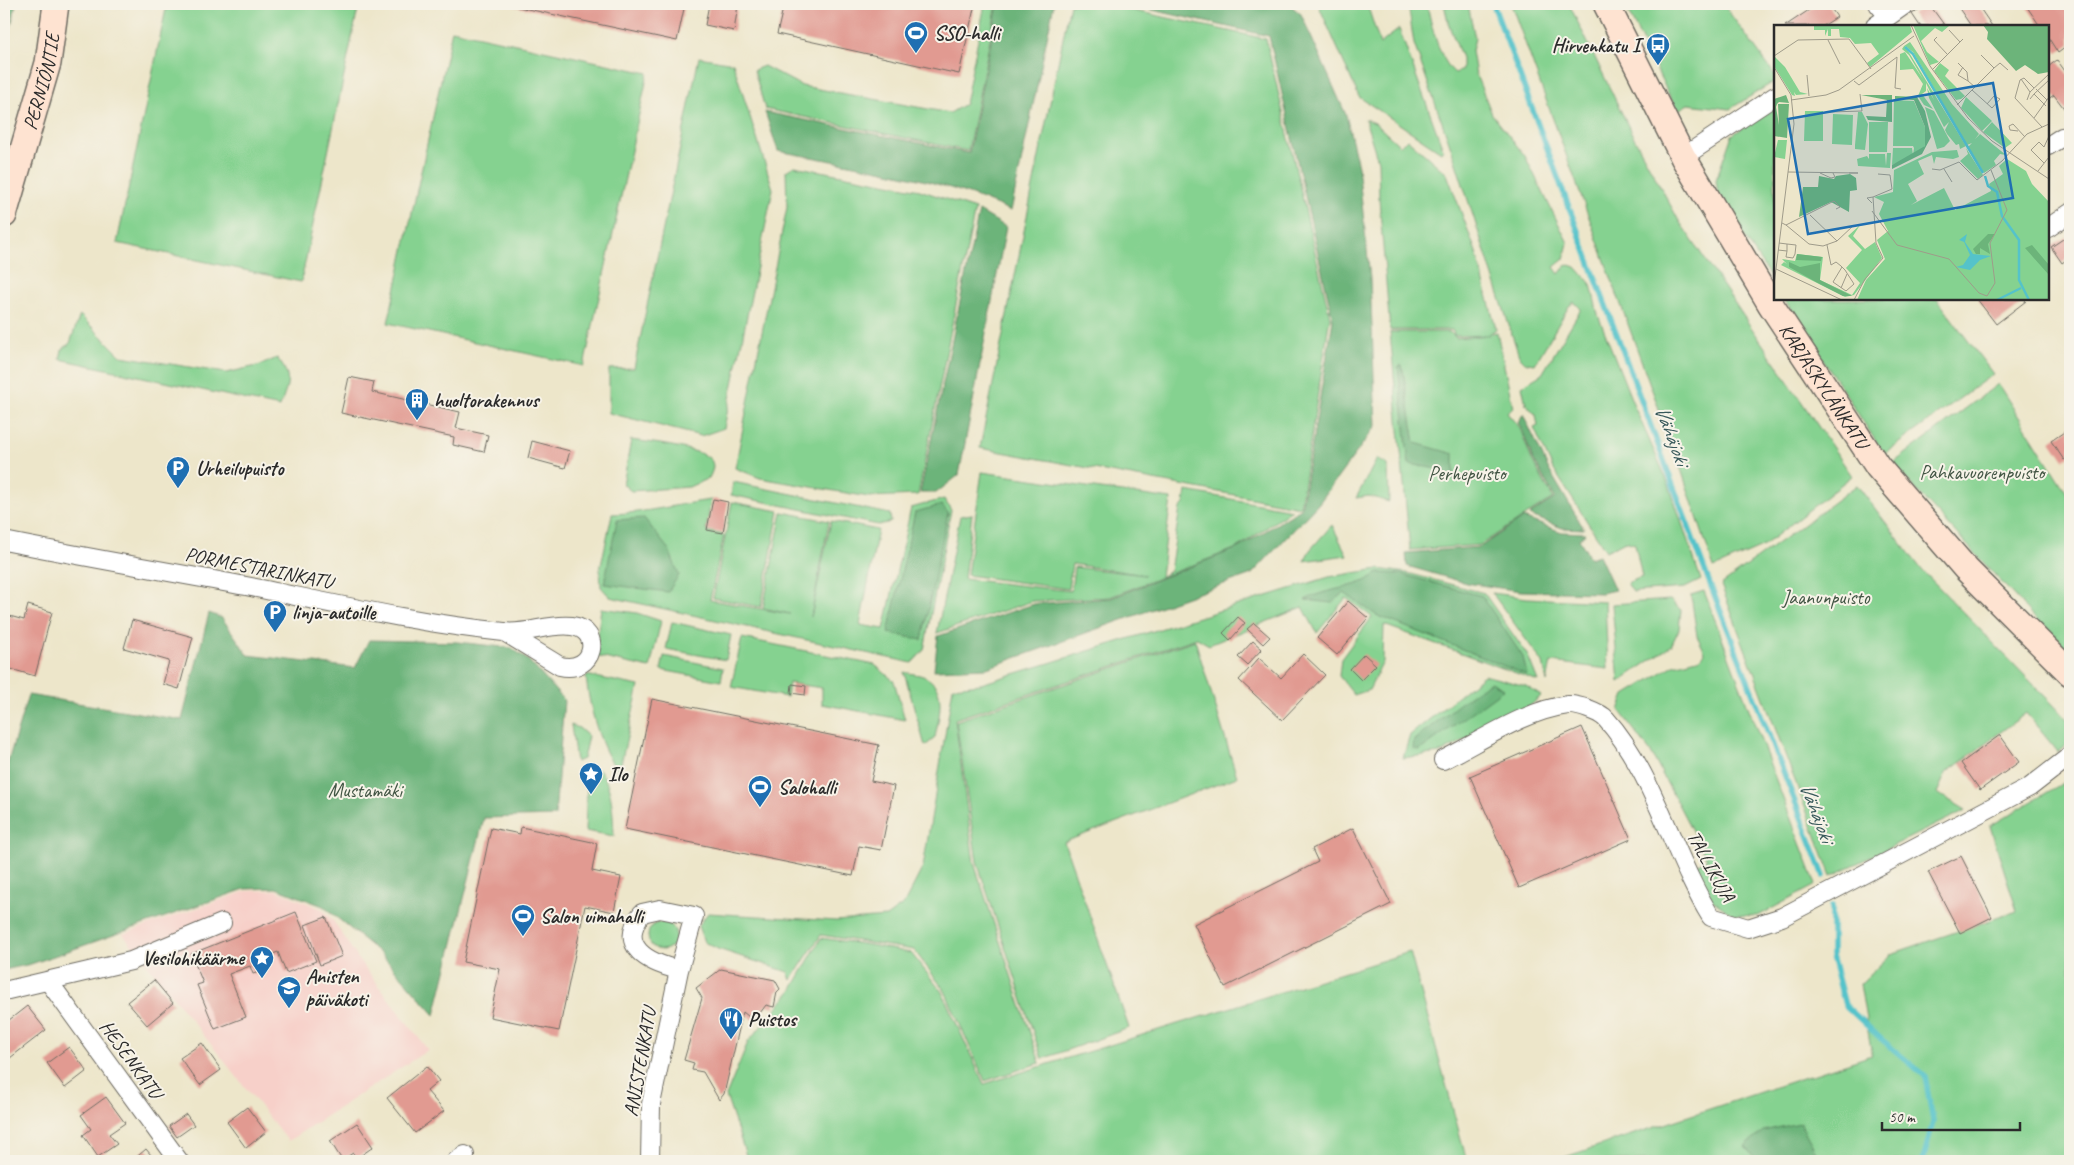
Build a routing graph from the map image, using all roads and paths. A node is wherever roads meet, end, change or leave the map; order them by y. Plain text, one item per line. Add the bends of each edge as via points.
1 (56, 4) edge
2 (1606, 4) edge
3 (1906, 4) edge
4 (1880, 15) edge
5 (1774, 97) edge
6 (2070, 136) edge
7 (2049, 145) edge
8 (1683, 157) junction
9 (2070, 213) edge
10 (4, 215) edge
11 (2049, 227) edge
12 (4, 541) edge
13 (506, 633) dead end
14 (2070, 673) edge
15 (2070, 756) edge
16 (1443, 760) dead end
17 (222, 923) dead end
18 (679, 970) dead end
19 (49, 982) junction
20 (4, 992) edge
21 (179, 1161) edge
22 (650, 1161) edge

1 - 10 street, PERNIÖNTIE via 48,63
2 - 8 street, KARJASKYLÄNKATU
3 - 4 street
5 - 8 street
6 - 7 street
8 - 14 street, KARJASKYLÄNKATU via 1771,305 1878,467 1966,569
9 - 11 street
12 - 13 street, PORMESTARINKATU via 350,607
15 - 16 street, TALLIKUJA via 2030,788 1782,917 1748,928 1711,917 1679,858 1637,763 1605,718 1569,705 1534,713
17 - 19 street via 131,960
18 - 22 street, ANISTENKATU via 651,1104
19 - 20 street
19 - 21 street, HESENKATU

